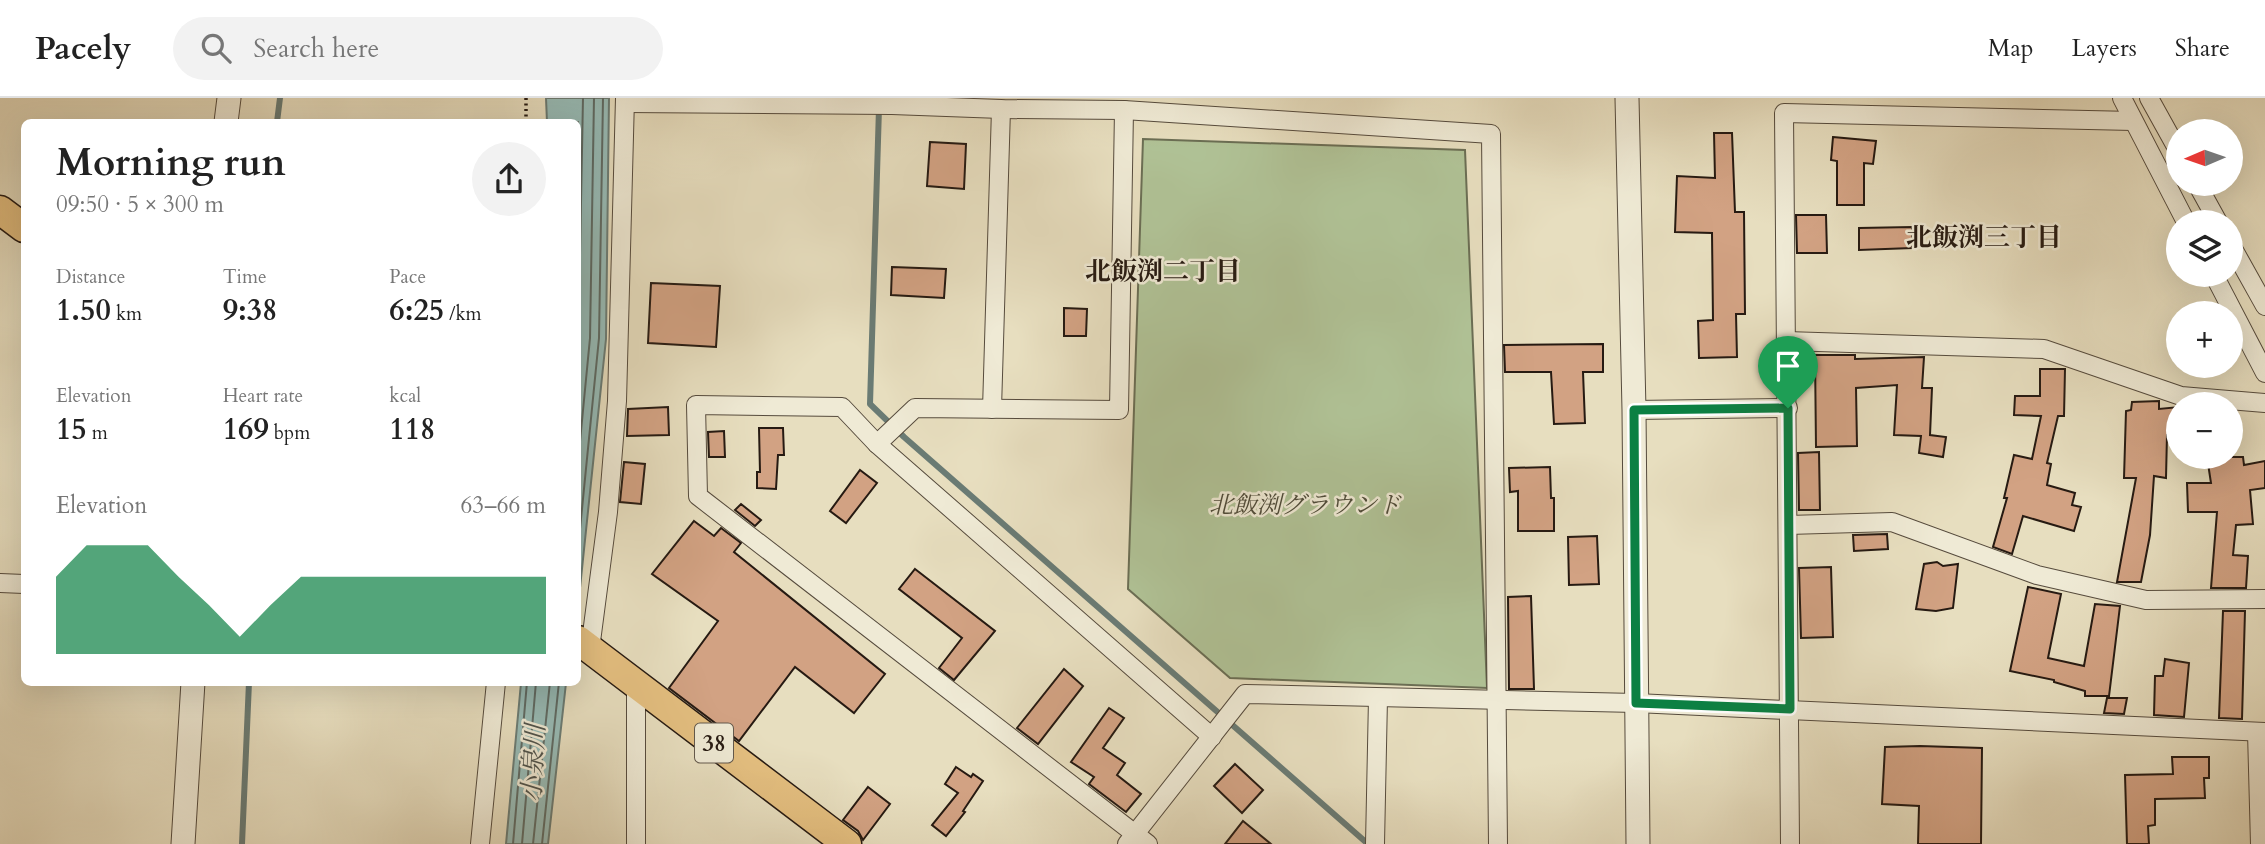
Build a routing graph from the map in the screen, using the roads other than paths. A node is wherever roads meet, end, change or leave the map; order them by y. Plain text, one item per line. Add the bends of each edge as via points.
1 (229, 98) edge
2 (1627, 98) edge
3 (2122, 98) edge
4 (2149, 98) edge
5 (625, 100) edge
6 (885, 103) edge
7 (1001, 109) junction
8 (1124, 110) junction
9 (226, 119) edge
10 (2133, 121) junction
11 (2166, 129) edge
12 (0, 209) edge
13 (2180, 210) edge
14 (21, 226) edge
15 (2243, 267) edge
16 (2220, 287) edge
17 (2265, 306) edge
18 (1786, 341) junction
19 (2265, 373) edge
20 (2265, 403) edge
21 (1788, 408) junction
22 (992, 409) junction
23 (1634, 410) junction
24 (880, 441) junction
25 (1788, 525) junction
26 (0, 583) edge
27 (21, 584) edge
28 (2265, 599) edge
29 (583, 643) edge
30 (636, 684) junction
31 (193, 686) edge
32 (496, 686) edge
33 (1378, 698) junction
34 (1498, 701) junction
35 (1636, 703) junction
36 (1790, 709) junction
37 (2261, 732) edge
38 (1215, 733) junction
39 (1136, 841) edge
40 (1375, 842) edge
41 (183, 844) edge
42 (480, 844) edge
43 (636, 844) edge
44 (847, 844) edge
45 (1498, 844) edge
46 (1638, 844) edge
47 (1790, 844) edge
48 (2260, 844) edge

1 - 9 street
2 - 23 street
3 - 10 street
4 - 11 street
5 - 6 street
5 - 29 street via 617,401 608,512
6 - 7 street
7 - 8 street
7 - 22 street
8 - 22 street via 1119,410
8 - 34 street via 1491,134
10 - 13 street
10 - 18 street via 1784,113
12 - 14 main road
15 - 17 street
16 - 19 street
18 - 20 street via 2044,349 2181,396
18 - 21 street
21 - 23 street
21 - 25 street
22 - 24 street via 915,408
23 - 35 street
24 - 38 street
24 - 39 street via 842,407 696,405 698,496
25 - 28 street via 1892,522 2036,575 2146,600
25 - 36 street
26 - 27 street
29 - 30 main road, 38
30 - 43 street
30 - 44 main road, 38
31 - 41 street
32 - 42 street
33 - 34 street
33 - 38 street via 1245,694
33 - 40 street
34 - 35 street
34 - 45 street
35 - 36 street
35 - 46 street
36 - 37 street
36 - 47 street
37 - 48 street
38 - 39 street

